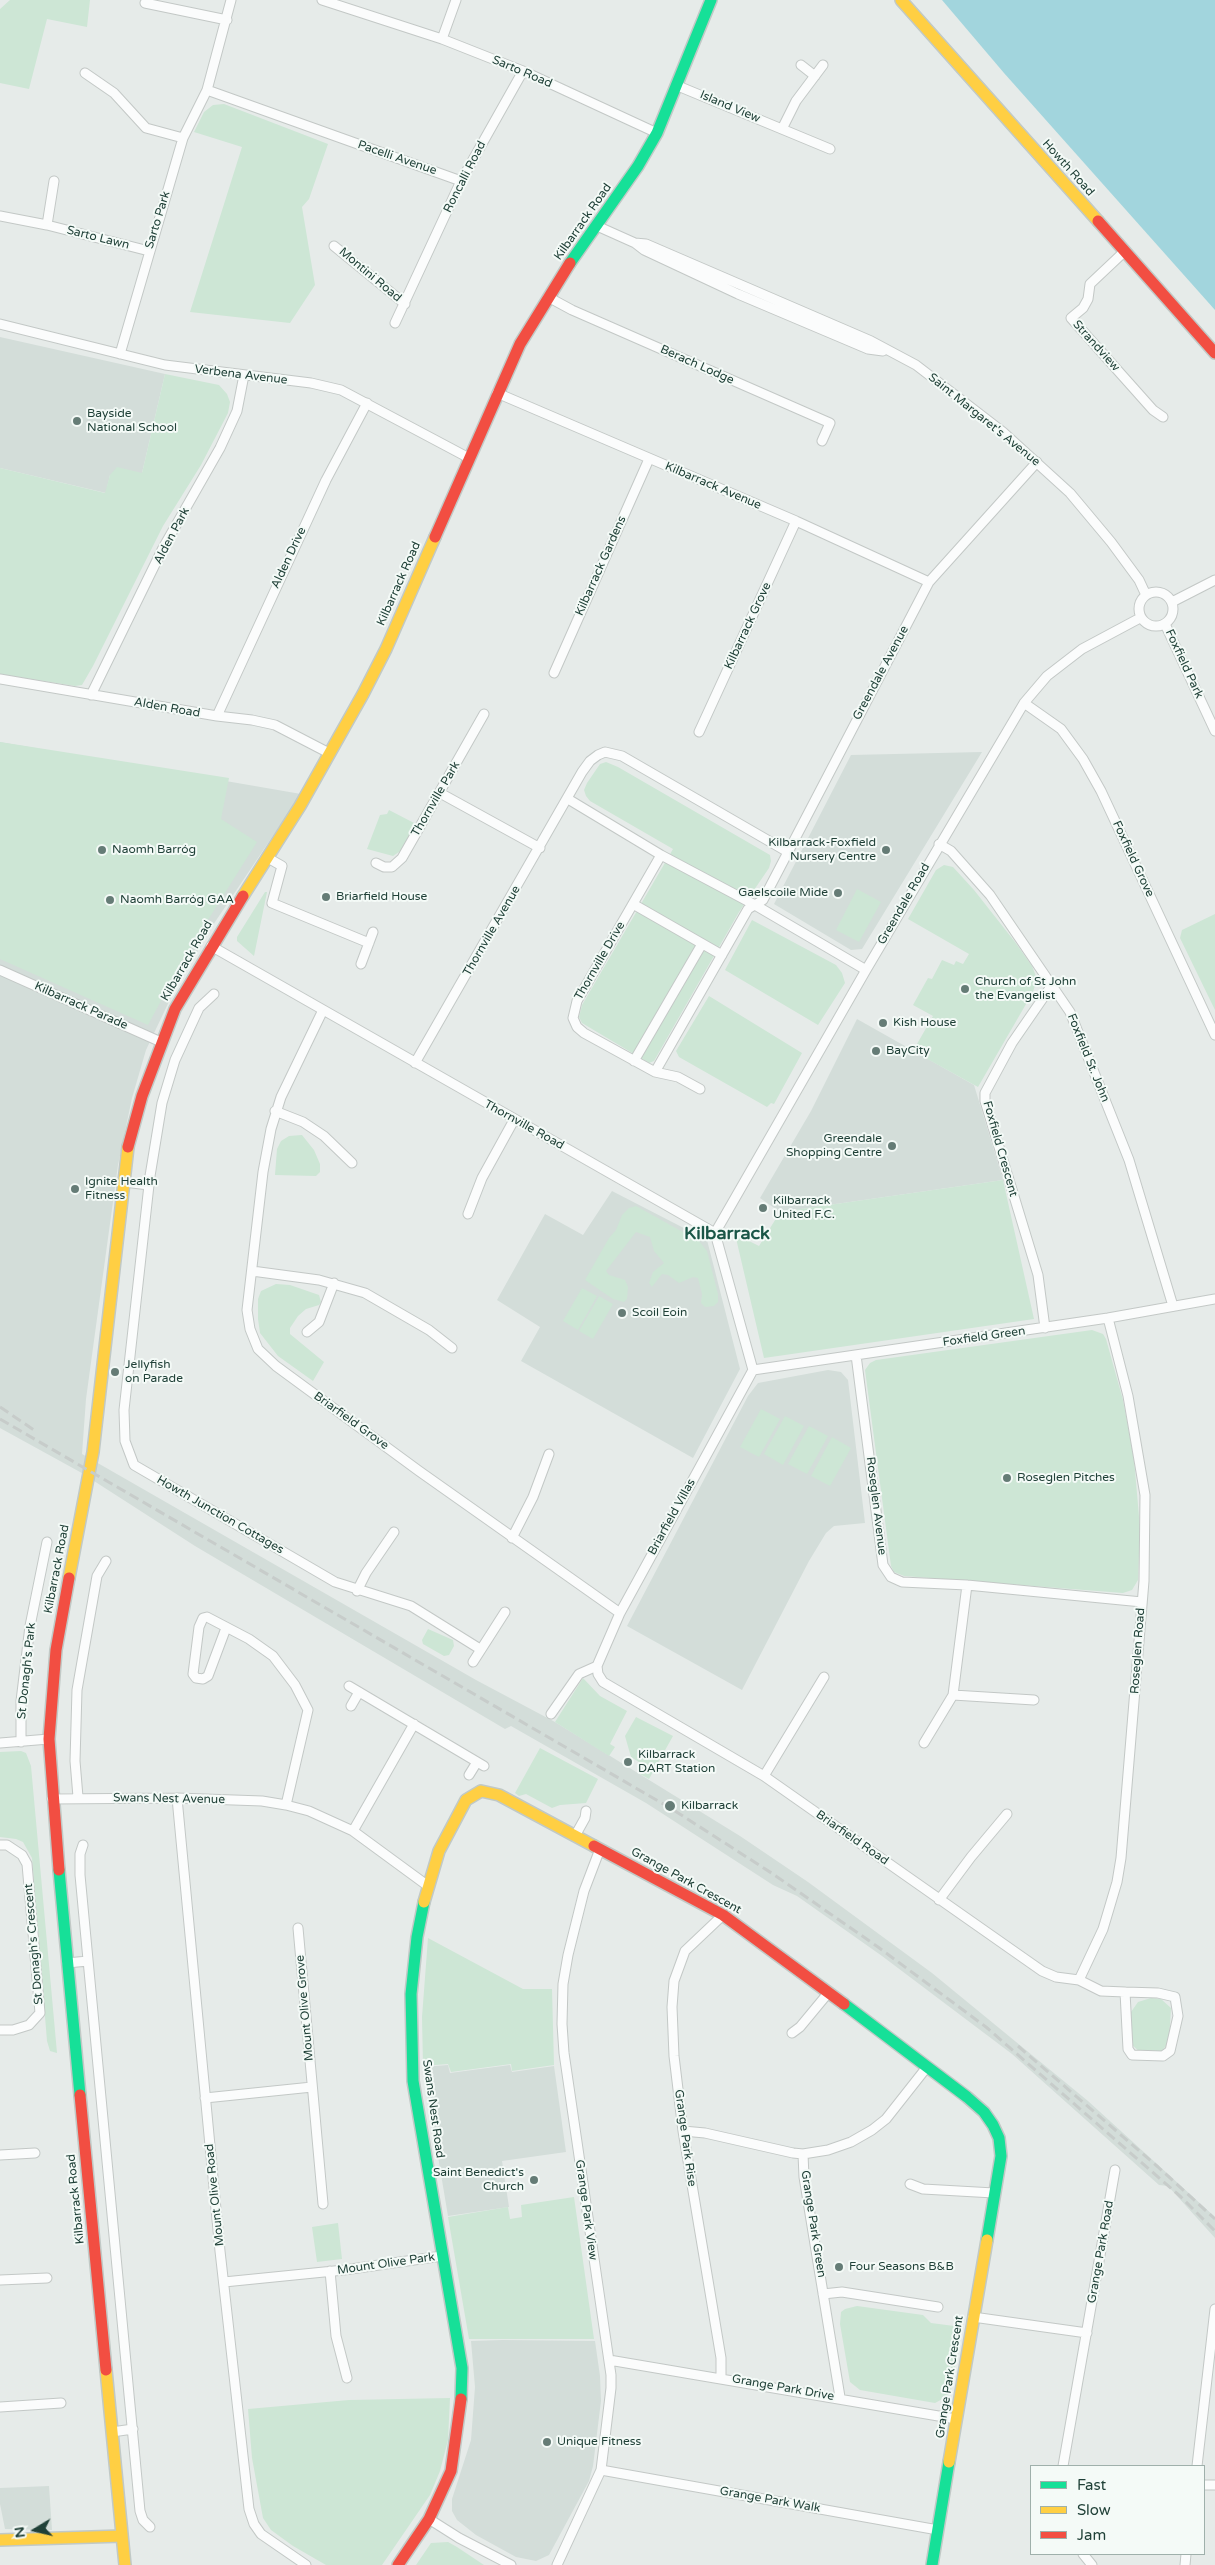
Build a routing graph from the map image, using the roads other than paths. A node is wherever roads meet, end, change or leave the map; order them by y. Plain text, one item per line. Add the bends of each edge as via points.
1 (231, 0) edge
2 (322, 0) edge
3 (456, 0) edge
4 (711, 0) edge
5 (901, 0) edge
6 (335, 2) edge
7 (145, 3) dead end
8 (227, 20) junction
9 (442, 39) junction
10 (801, 65) dead end
11 (823, 65) dead end
12 (523, 71) junction
13 (85, 73) dead end
14 (815, 76) junction
15 (678, 86) junction
16 (206, 90) junction
17 (782, 129) junction
18 (657, 133) junction
19 (183, 138) junction
20 (830, 149) dead end
21 (460, 180) junction
22 (54, 182) dead end
23 (0, 216) edge
24 (47, 224) junction
25 (597, 226) junction
26 (334, 246) dead end
27 (149, 251) junction
28 (1125, 251) junction
29 (414, 287) joint
30 (548, 297) junction
31 (405, 304) junction
32 (395, 323) dead end
33 (0, 324) edge
34 (1215, 353) edge
35 (120, 354) junction
36 (244, 375) junction
37 (497, 393) junction
38 (367, 403) junction
39 (1163, 417) dead end
40 (822, 441) dead end
41 (469, 458) junction
42 (649, 459) junction
43 (1037, 462) junction
44 (796, 521) junction
45 (1215, 580) edge
46 (929, 582) junction
47 (1146, 595) junction
48 (1172, 602) junction
49 (1140, 618) junction
50 (1165, 624) junction
51 (554, 674) dead end
52 (0, 679) edge
53 (91, 695) junction
54 (1024, 703) junction
55 (484, 714) dead end
56 (217, 716) junction
57 (1215, 731) edge
58 (699, 732) dead end
59 (328, 752) junction
60 (440, 793) junction
61 (568, 798) junction
62 (939, 844) junction
63 (540, 848) junction
64 (788, 852) junction
65 (662, 855) junction
66 (268, 858) junction
67 (376, 863) dead end
68 (633, 904) junction
69 (755, 905) junction
70 (373, 932) dead end
71 (369, 943) junction
72 (702, 944) junction
73 (211, 946) junction
74 (722, 955) junction
75 (361, 964) dead end
76 (0, 970) edge
77 (866, 970) junction
78 (1052, 985) junction
79 (214, 994) dead end
80 (322, 1010) junction
81 (1215, 1035) edge
82 (161, 1042) junction
83 (634, 1061) junction
84 (415, 1063) junction
85 (655, 1072) junction
86 (700, 1089) dead end
87 (275, 1112) junction
88 (514, 1120) junction
89 (352, 1163) dead end
90 (124, 1182) junction
91 (149, 1185) junction
92 (468, 1214) dead end
93 (715, 1233) junction
94 (252, 1271) junction
95 (334, 1283) junction
96 (1215, 1299) edge
97 (1173, 1306) junction
98 (1108, 1318) junction
99 (1045, 1328) junction
100 (307, 1332) dead end
101 (452, 1348) dead end
102 (856, 1355) junction
103 (753, 1370) junction
104 (549, 1454) dead end
105 (394, 1532) dead end
106 (512, 1538) junction
107 (47, 1542) dead end
108 (106, 1561) dead end
109 (967, 1585) junction
110 (357, 1590) junction
111 (1142, 1602) junction
112 (505, 1612) dead end
113 (620, 1613) junction
114 (226, 1628) junction
115 (480, 1649) junction
116 (473, 1662) dead end
117 (596, 1666) junction
118 (824, 1677) dead end
119 (349, 1686) dead end
120 (359, 1692) junction
121 (953, 1695) junction
122 (1034, 1700) dead end
123 (351, 1706) dead end
124 (551, 1714) dead end
125 (414, 1724) junction
126 (49, 1739) junction
127 (21, 1742) junction
128 (0, 1743) edge
129 (924, 1743) dead end
130 (469, 1775) dead end
131 (764, 1776) junction
132 (78, 1797) junction
133 (177, 1798) junction
134 (52, 1799) junction
135 (286, 1805) junction
136 (586, 1811) dead end
137 (1007, 1814) dead end
138 (353, 1831) junction
139 (575, 1836) junction
140 (83, 1844) dead end
141 (0, 1845) edge
142 (600, 1849) junction
143 (428, 1886) junction
144 (939, 1900) junction
145 (723, 1916) junction
146 (298, 1928) dead end
147 (88, 1961) junction
148 (67, 1963) junction
149 (1079, 1980) junction
150 (829, 1992) junction
151 (1125, 1992) junction
152 (0, 2030) edge
153 (792, 2033) dead end
154 (927, 2067) junction
155 (312, 2087) junction
156 (205, 2098) junction
157 (683, 2131) junction
158 (35, 2153) dead end
159 (803, 2154) junction
160 (0, 2155) edge
161 (1116, 2170) dead end
162 (910, 2184) dead end
163 (994, 2193) junction
164 (323, 2204) dead end
165 (442, 2256) junction
166 (330, 2271) junction
167 (47, 2278) dead end
168 (0, 2280) edge
169 (224, 2282) junction
170 (823, 2294) junction
171 (938, 2307) dead end
172 (1215, 2309) edge
173 (973, 2317) junction
174 (1087, 2333) junction
175 (1213, 2348) edge
176 (609, 2360) junction
177 (347, 2378) dead end
178 (721, 2378) junction
179 (840, 2398) junction
180 (61, 2403) dead end
181 (0, 2407) edge
182 (956, 2419) junction
183 (133, 2429) junction
184 (112, 2432) junction
185 (1063, 2465) edge
186 (1197, 2465) edge
187 (601, 2470) junction
188 (429, 2519) junction
189 (150, 2527) dead end
190 (938, 2530) junction
191 (122, 2536) junction
192 (0, 2540) edge
193 (1084, 2555) edge
194 (125, 2565) edge
195 (306, 2565) edge
196 (398, 2565) edge
197 (511, 2565) edge
198 (557, 2565) edge
199 (932, 2565) edge
200 (1092, 2565) edge

1 - 8 street, Sarto Park
2 - 6 street
3 - 9 street
4 - 15 main road, Kilbarrack Road
5 - 28 main road, Howth Road
6 - 9 street, Sarto Road
7 - 8 street
8 - 16 street, Sarto Park
9 - 12 street, Sarto Road
10 - 14 street
11 - 14 street
12 - 18 street, Sarto Road
12 - 21 street, Roncalli Road
13 - 19 street via 114,93 146,128
14 - 17 street via 796,101
15 - 17 street, Island View
15 - 18 main road, Kilbarrack Road
16 - 19 street, Sarto Park
16 - 21 street, Pacelli Avenue
17 - 20 street, Island View
18 - 25 main road, Kilbarrack Road
19 - 27 street, Sarto Park
21 - 29 street, Roncalli Road
22 - 24 street
23 - 24 street, Sarto Lawn
24 - 27 street, Sarto Lawn
25 - 30 main road, Kilbarrack Road
25 - 43 street, Saint Margaret's Avenue via 635,243 654,247 871,341 916,366
26 - 31 street, Montini Road
27 - 35 street, Sarto Park
28 - 34 main road, Howth Road
28 - 39 street, Strandview via 1090,284 1083,308 1070,318
29 - 31 street, Montini Road
30 - 37 main road, Kilbarrack Road via 520,344
30 - 40 street, Berach Lodge via 830,423
31 - 32 street, Montini Road
33 - 35 street, Verbena Avenue
35 - 36 street, Verbena Avenue via 165,365
36 - 38 street, Verbena Avenue via 311,383 341,390
36 - 53 street, Alden Park via 236,411 220,448 164,548
37 - 41 main road, Kilbarrack Road
37 - 42 street, Kilbarrack Avenue
38 - 41 street, Verbena Avenue
38 - 56 street, Alden Drive via 326,480
41 - 59 main road, Kilbarrack Road via 386,648
42 - 44 street, Kilbarrack Avenue
42 - 51 street, Kilbarrack Gardens
43 - 46 street, Greendale Avenue
43 - 47 street, Saint Margaret's Avenue via 1070,493 1111,542
44 - 46 street, Kilbarrack Avenue
44 - 58 street, Kilbarrack Grove
45 - 48 street
46 - 64 street, Greendale Avenue
47 - 48 street via 1161,592
47 - 49 street via 1139,605
48 - 50 street via 1173,614
49 - 50 street via 1150,626
49 - 54 street, Greendale Road via 1082,649 1047,676
50 - 57 street, Foxfield Park
52 - 53 street, Alden Road
53 - 56 street, Alden Road
54 - 62 street, Greendale Road
54 - 81 street, Foxfield Grove via 1061,729 1101,790
55 - 60 street, Thornville Park
56 - 59 street, Alden Road via 275,725
59 - 66 main road, Kilbarrack Road
60 - 63 street
60 - 67 street, Thornville Park via 402,858 392,867
61 - 63 street, Thornville Avenue
61 - 64 street, Thornville Avenue via 590,761 598,755 612,753
61 - 65 street
62 - 77 street, Greendale Road
62 - 78 street, Foxfield St. John via 951,851 990,895
63 - 84 street, Thornville Avenue
64 - 69 street, Greendale Avenue via 763,900
65 - 68 street, Thornville Drive
65 - 69 street
66 - 71 street via 282,866 272,903
66 - 73 main road, Kilbarrack Road
68 - 72 street
68 - 83 street, Thornville Drive via 577,1000 573,1018 584,1033
69 - 74 street, Greendale Avenue via 748,909
69 - 77 street
70 - 71 street
71 - 75 street
72 - 74 street
72 - 83 street
73 - 80 street, Thornville Road
73 - 82 main road, Kilbarrack Road via 175,1009
74 - 85 street, Greendale Avenue
76 - 82 street, Kilbarrack Parade
77 - 93 street, Greendale Road
78 - 97 street, Foxfield St. John via 1070,1012 1130,1160
78 - 99 street, Foxfield Crescent via 1012,1043 985,1093 1038,1275
79 - 91 street via 199,1008 175,1060 162,1103
80 - 84 street, Thornville Road
80 - 87 street, Briarfield Grove
82 - 90 main road, Kilbarrack Road via 128,1148
83 - 85 street, Thornville Drive
84 - 88 street, Thornville Road
85 - 86 street, Thornville Drive via 678,1077
87 - 89 street via 303,1122 324,1136
87 - 94 street, Briarfield Grove via 263,1172
88 - 92 street via 482,1178
88 - 93 street, Thornville Road
90 - 91 street
90 - 126 main road, Kilbarrack Road via 96,1433 56,1650
91 - 110 street, Howth Junction Cottages via 124,1410 125,1441 134,1465 335,1582
93 - 103 street
94 - 95 street
94 - 106 street, Briarfield Grove via 247,1310 258,1348 276,1366
95 - 100 street via 319,1322
95 - 101 street via 365,1293 429,1330
96 - 97 street, Foxfield Green
97 - 98 street, Foxfield Green
98 - 99 street, Foxfield Green
98 - 111 street, Roseglen Road via 1128,1396 1145,1495
99 - 102 street, Foxfield Green
102 - 103 street, Foxfield Green
102 - 109 street, Roseglen Avenue via 886,1572 902,1582
103 - 113 street, Briarfield Villas
104 - 106 street via 533,1497
105 - 110 street
106 - 113 street, Briarfield Grove
107 - 127 street, St Donagh's Park via 29,1636 21,1701
108 - 132 street via 97,1576 77,1690 75,1761
109 - 111 street, Roseglen Avenue
109 - 121 street
110 - 115 street, Howth Junction Cottages via 411,1606
111 - 149 street, Roseglen Road via 1117,1882 1103,1929
112 - 115 street
113 - 117 street, Briarfield Villas
114 - 114 street via 207,1617 203,1618 196,1645 193,1674 196,1678 208,1676
114 - 135 street via 273,1656 295,1685 308,1710
115 - 116 street
117 - 124 street via 579,1674
117 - 131 street, Briarfield Road via 603,1682
118 - 131 street
119 - 120 street
120 - 123 street
120 - 125 street
121 - 122 street
121 - 129 street
125 - 130 street via 480,1764
125 - 138 street
126 - 127 street
126 - 134 main road, Kilbarrack Road
127 - 128 street
131 - 144 street, Briarfield Road
132 - 133 street, Swans Nest Avenue
132 - 134 street, Swans Nest Avenue
133 - 135 street, Swans Nest Avenue
133 - 156 street, Mount Olive Road
134 - 148 main road, Kilbarrack Road
135 - 138 street, Swans Nest Avenue via 310,1811
136 - 139 street
137 - 144 street
138 - 143 street, Swans Nest Avenue
139 - 142 main road, Swans Nest Road
139 - 143 main road, Swans Nest Road via 499,1795 481,1791 466,1800 453,1821
140 - 147 street via 80,1875
141 - 152 street, St Donagh's Crescent via 7,1845 22,1855 27,1864 40,2012 29,2025
142 - 145 main road, Grange Park Crescent
142 - 176 street, Grange Park View via 584,1891 568,1955 562,2024
143 - 165 main road, Swans Nest Road via 417,1936 410,2033 414,2086
144 - 149 street, Briarfield Road via 1042,1971 1056,1977
145 - 150 main road, Grange Park Crescent
145 - 157 street, Grange Park Rise via 685,1951 674,1981 674,2056
146 - 155 street, Mount Olive Grove
147 - 148 street
147 - 183 street
148 - 184 main road, Kilbarrack Road
149 - 151 street, Briarfield Road via 1101,1991
150 - 153 street
150 - 154 main road, Grange Park Crescent
151 - 151 street, Briarfield Road via 1128,2049 1132,2055 1163,2056 1170,2051 1178,2016 1175,1997
154 - 159 street via 886,2118 872,2130 834,2148
154 - 163 main road, Grange Park Crescent via 984,2112 999,2138 1001,2156
155 - 156 street
155 - 164 street, Mount Olive Grove
156 - 169 street, Mount Olive Road
157 - 159 street
157 - 178 street, Grange Park Rise via 721,2358
158 - 160 street
159 - 170 street, Grange Park Green
161 - 174 street, Grange Park Road
162 - 163 street via 923,2189
163 - 173 main road, Grange Park Crescent
165 - 166 street, Mount Olive Park
165 - 188 main road, Swans Nest Road via 463,2388 451,2471
166 - 169 street, Mount Olive Park
166 - 177 street, Mount Olive Park via 336,2336
167 - 168 street
169 - 195 street, Mount Olive Road via 249,2509 262,2534
170 - 171 street, Grange Park Green via 842,2292
170 - 179 street, Grange Park Green
172 - 175 street
173 - 174 street
173 - 182 main road, Grange Park Crescent
174 - 185 street, Grange Park Road
175 - 186 street
176 - 178 street, Grange Park Drive
176 - 187 street, Grange Park View via 611,2388
178 - 179 street, Grange Park Drive
179 - 182 street, Grange Park Drive
180 - 181 street
182 - 190 main road, Grange Park Crescent
183 - 184 street
183 - 189 street via 140,2511
184 - 191 main road, Kilbarrack Road
187 - 190 street, Grange Park Walk
187 - 198 street, Grange Park View
188 - 196 main road, Swans Nest Road
188 - 197 street
190 - 199 main road, Grange Park Crescent
191 - 192 main road
191 - 194 main road, Kilbarrack Road
193 - 200 street

